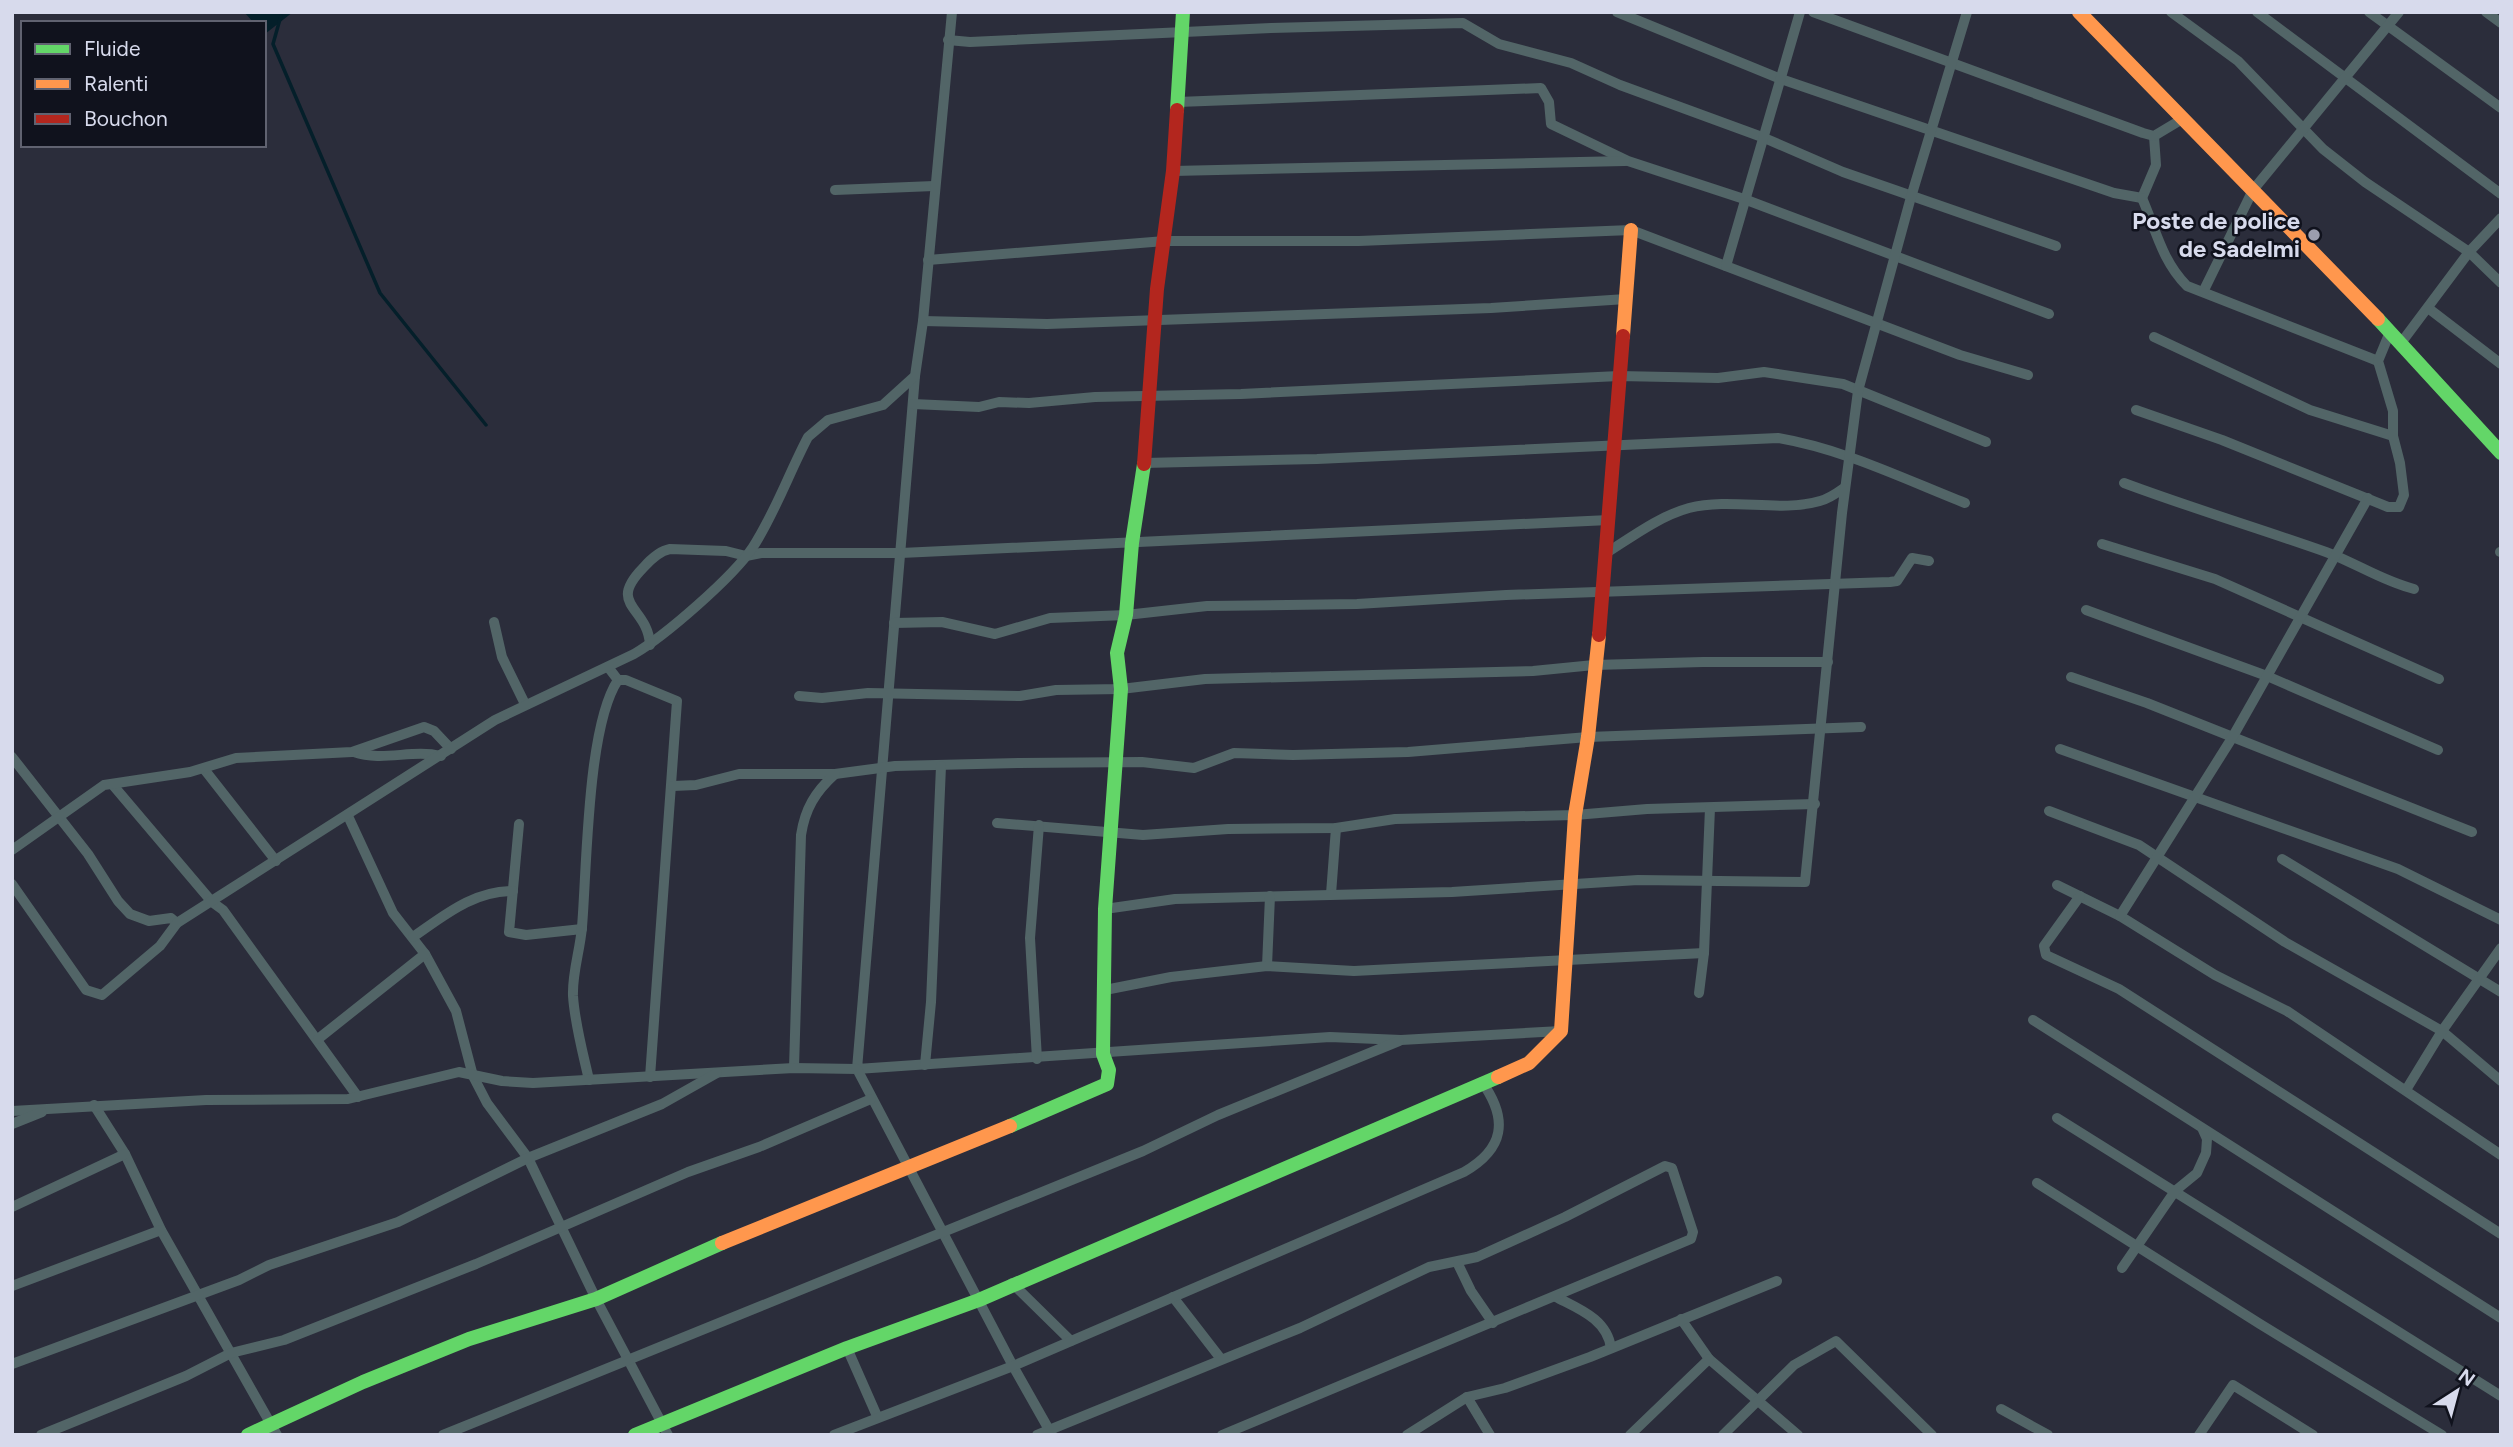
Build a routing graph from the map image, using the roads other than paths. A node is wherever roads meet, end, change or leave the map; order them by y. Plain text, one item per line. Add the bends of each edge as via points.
1 (952, 12) edge
2 (1183, 12) edge
3 (1618, 12) edge
4 (1800, 12) edge
5 (1813, 12) edge
6 (1967, 12) edge
7 (2078, 12) edge
8 (2171, 12) edge
9 (2257, 12) edge
10 (2369, 12) edge
11 (2399, 12) edge
12 (2486, 12) edge
13 (2501, 23) edge
14 (2388, 25) junction
15 (1181, 32) junction
16 (948, 40) junction
17 (1952, 64) junction
18 (2344, 76) junction
19 (1781, 79) junction
20 (1178, 102) junction
21 (2501, 108) edge
22 (2184, 118) junction
23 (2304, 128) junction
24 (1932, 130) junction
25 (2154, 136) junction
26 (1762, 137) junction
27 (1628, 161) junction
28 (1173, 171) junction
29 (934, 186) junction
30 (835, 190) dead end
31 (2253, 190) junction
32 (2501, 194) edge
33 (1911, 197) junction
34 (2142, 198) junction
35 (1744, 199) junction
36 (2501, 218) edge
37 (1631, 230) junction
38 (1165, 242) junction
39 (2056, 246) dead end
40 (2469, 252) junction
41 (1895, 257) junction
42 (928, 260) junction
43 (1726, 266) junction
44 (2501, 283) edge
45 (2203, 290) junction
46 (1626, 299) junction
47 (2428, 308) junction
48 (2049, 314) dead end
49 (923, 321) junction
50 (1155, 321) junction
51 (1876, 322) junction
52 (2389, 332) junction
53 (2154, 337) dead end
54 (2401, 343) junction
55 (2378, 361) junction
56 (2501, 364) edge
57 (2028, 375) dead end
58 (915, 376) junction
59 (1619, 376) junction
60 (1858, 391) junction
61 (1147, 397) junction
62 (913, 404) junction
63 (2136, 410) dead end
64 (2393, 436) junction
65 (1986, 442) dead end
66 (1614, 447) junction
67 (2501, 453) edge
68 (1848, 457) junction
69 (1144, 463) junction
70 (2124, 483) dead end
71 (1844, 488) junction
72 (2368, 498) junction
73 (1965, 503) dead end
74 (1609, 520) junction
75 (1132, 543) junction
76 (2102, 544) dead end
77 (1608, 552) junction
78 (901, 553) junction
79 (2334, 555) junction
80 (746, 556) junction
81 (1929, 561) dead end
82 (1834, 583) junction
83 (2414, 589) dead end
84 (1604, 592) junction
85 (2086, 610) dead end
86 (1126, 615) junction
87 (2299, 618) junction
88 (494, 622) dead end
89 (894, 623) junction
90 (650, 645) junction
91 (1828, 662) junction
92 (1594, 665) junction
93 (608, 667) junction
94 (2267, 676) junction
95 (2071, 677) dead end
96 (2439, 679) dead end
97 (618, 680) junction
98 (1121, 689) junction
99 (887, 695) junction
100 (799, 696) dead end
101 (525, 704) junction
102 (1861, 727) dead end
103 (1822, 728) junction
104 (1588, 737) junction
105 (2232, 738) junction
106 (451, 748) junction
107 (2060, 749) dead end
108 (2438, 750) dead end
109 (352, 752) junction
110 (441, 756) junction
111 (12, 757) edge
112 (1114, 763) junction
113 (941, 766) junction
114 (881, 767) junction
115 (204, 769) junction
116 (835, 775) junction
117 (111, 784) junction
118 (673, 786) junction
119 (2194, 797) junction
120 (1815, 804) junction
121 (1710, 808) junction
122 (2049, 811) dead end
123 (1575, 815) junction
124 (59, 816) junction
125 (348, 816) junction
126 (997, 823) dead end
127 (519, 824) dead end
128 (1039, 825) junction
129 (1336, 828) junction
130 (1109, 830) junction
131 (2472, 832) dead end
132 (12, 850) edge
133 (2282, 859) dead end
134 (2158, 860) junction
135 (276, 861) junction
136 (1708, 879) junction
137 (12, 884) edge
138 (1572, 884) junction
139 (2057, 885) dead end
140 (513, 891) junction
141 (1331, 894) junction
142 (1270, 896) junction
143 (2080, 896) junction
144 (212, 902) junction
145 (1105, 909) junction
146 (2120, 916) junction
147 (2501, 919) edge
148 (177, 923) junction
149 (582, 929) junction
150 (412, 937) junction
151 (2501, 947) edge
152 (1704, 953) junction
153 (425, 954) junction
154 (1564, 959) junction
155 (1267, 966) junction
156 (2479, 979) junction
157 (1105, 990) junction
158 (2501, 992) edge
159 (1699, 993) dead end
160 (2033, 1020) dead end
161 (1561, 1031) junction
162 (2442, 1031) junction
163 (318, 1039) junction
164 (1401, 1040) junction
165 (1103, 1054) junction
166 (1037, 1059) junction
167 (925, 1065) junction
168 (793, 1068) junction
169 (857, 1069) junction
170 (719, 1072) junction
171 (473, 1076) junction
172 (650, 1077) junction
173 (589, 1080) junction
174 (2501, 1081) edge
175 (1482, 1082) junction
176 (2406, 1090) junction
177 (358, 1097) junction
178 (871, 1099) junction
179 (94, 1105) junction
180 (52, 1108) junction
181 (12, 1111) edge
182 (2057, 1118) dead end
183 (12, 1124) edge
184 (2202, 1128) junction
185 (125, 1153) junction
186 (2501, 1155) edge
187 (528, 1158) junction
188 (909, 1167) junction
189 (2037, 1183) dead end
190 (2175, 1191) junction
191 (12, 1207) edge
192 (563, 1228) junction
193 (162, 1230) junction
194 (944, 1232) junction
195 (2501, 1234) edge
196 (2137, 1247) junction
197 (1457, 1262) junction
198 (2122, 1268) dead end
199 (1777, 1282) dead end
200 (1013, 1283) junction
201 (12, 1286) edge
202 (197, 1295) junction
203 (1173, 1297) junction
204 (1556, 1297) junction
205 (596, 1299) junction
206 (979, 1300) junction
207 (2501, 1318) edge
208 (1681, 1319) junction
209 (1493, 1323) junction
210 (1071, 1341) junction
211 (847, 1348) junction
212 (1611, 1348) junction
213 (231, 1353) junction
214 (629, 1359) junction
215 (1222, 1359) junction
216 (1709, 1359) junction
217 (12, 1364) edge
218 (1013, 1366) junction
219 (2501, 1396) edge
220 (1467, 1397) junction
221 (1756, 1402) junction
222 (2001, 1409) dead end
223 (877, 1416) junction
224 (665, 1429) edge
225 (274, 1430) edge
226 (1051, 1433) edge
227 (41, 1435) edge
228 (248, 1435) edge
229 (443, 1435) edge
230 (635, 1435) edge
231 (834, 1435) edge
232 (1037, 1435) edge
233 (1222, 1435) edge
234 (1407, 1435) edge
235 (1490, 1435) edge
236 (1630, 1435) edge
237 (1723, 1435) edge
238 (1798, 1435) edge
239 (1931, 1435) edge
240 (2048, 1435) edge
241 (2199, 1435) edge
242 (2313, 1435) edge
243 (2442, 1435) edge

1 - 16 street
2 - 15 street
3 - 19 street
4 - 19 street
5 - 17 street
6 - 17 street
7 - 22 street
8 - 23 street via 2238,61
9 - 18 street
10 - 14 street
11 - 14 street
12 - 13 street
14 - 18 street
14 - 21 street
15 - 16 street
15 - 20 street
15 - 26 street via 1463,23 1499,44 1571,62
16 - 29 street
17 - 24 street
17 - 25 street
18 - 23 street
18 - 32 street
19 - 24 street
19 - 26 street
20 - 27 street via 1532,86 1546,94 1551,124
20 - 28 street
22 - 25 street
22 - 31 street
23 - 31 street
23 - 40 street via 2365,182
24 - 33 street
24 - 34 street via 2115,193
25 - 34 street via 2156,165
26 - 33 street
26 - 35 street
27 - 28 street
27 - 35 street
28 - 38 street
29 - 30 street
29 - 42 street
31 - 45 street
31 - 52 street
33 - 39 street
33 - 41 street
34 - 45 street via 2172,271 2188,286
35 - 41 street
35 - 43 street
36 - 40 street
37 - 38 street via 1359,241
37 - 43 street
37 - 46 street
38 - 42 street
38 - 50 street
40 - 44 street
40 - 47 street
41 - 48 street
41 - 51 street
42 - 49 street
43 - 51 street
45 - 55 street
46 - 50 street
46 - 59 street
47 - 54 street
47 - 56 street
49 - 50 street
49 - 58 street
50 - 61 street
51 - 57 street via 1960,355
51 - 60 street
52 - 54 street
52 - 55 street
53 - 64 street via 2310,410
54 - 67 street
55 - 64 street via 2393,411
58 - 62 street
58 - 80 street via 883,405 828,420 808,437
59 - 60 street via 1718,378 1764,372 1826,380
59 - 61 street
59 - 66 street
60 - 65 street
60 - 68 street
61 - 62 street via 999,402 979,407
61 - 69 street
62 - 78 street
63 - 72 street
64 - 72 street via 2404,495 2399,507
66 - 68 street via 1778,438
66 - 69 street
66 - 74 street
68 - 71 street
68 - 73 street
69 - 75 street
70 - 79 street
71 - 77 street via 1822,501 1804,504 1690,508 1652,524
71 - 82 street
72 - 79 street
74 - 75 street
74 - 77 street
75 - 78 street
75 - 86 street
76 - 87 street via 2215,579
77 - 84 street
78 - 80 street
78 - 89 street
79 - 83 street
79 - 87 street
80 - 90 street
80 - 90 street via 670,549 643,568 625,594 647,627
81 - 82 street via 1912,558 1897,581
82 - 84 street
82 - 91 street
84 - 86 street via 1207,606
84 - 92 street
85 - 94 street
86 - 89 street via 1050,618 995,634 942,622
86 - 98 street via 1117,653
87 - 94 street
87 - 96 street
88 - 101 street via 502,657
89 - 99 street
90 - 93 street
91 - 92 street
91 - 103 street
92 - 98 street via 1533,671 1205,679
92 - 104 street
93 - 97 street
93 - 101 street
94 - 105 street
94 - 108 street
95 - 105 street
97 - 118 street via 677,701
97 - 149 street via 607,698 598,743
98 - 99 street via 1020,696
98 - 112 street
99 - 100 street
99 - 114 street
101 - 106 street
102 - 103 street
103 - 104 street
103 - 120 street
104 - 112 street via 1408,752 1234,752 1195,768
104 - 123 street
105 - 119 street
105 - 131 street
106 - 109 street via 424,727
106 - 110 street
107 - 119 street
109 - 110 street via 391,758
109 - 115 street via 263,754
110 - 125 street
111 - 124 street
112 - 113 street
112 - 130 street
113 - 114 street
113 - 167 street
114 - 116 street
114 - 169 street
115 - 117 street
115 - 135 street
116 - 118 street via 739,774
116 - 168 street via 814,797 803,819
117 - 124 street
117 - 144 street
118 - 172 street
119 - 134 street
119 - 147 street via 2398,869
120 - 121 street
120 - 136 street via 1805,882
121 - 123 street
121 - 136 street
122 - 134 street via 2139,845
123 - 129 street via 1395,819
123 - 138 street
124 - 132 street
124 - 148 street via 130,914 149,921 171,918
125 - 135 street
125 - 150 street via 393,913
126 - 128 street
127 - 140 street
128 - 130 street
128 - 166 street via 1030,938
129 - 130 street via 1143,835
129 - 141 street
130 - 145 street
133 - 156 street
134 - 146 street
134 - 162 street via 2285,942
135 - 144 street
136 - 138 street
136 - 152 street
137 - 148 street via 86,990 98,996 160,946
138 - 141 street
138 - 154 street
139 - 143 street
140 - 149 street via 507,929 513,934
140 - 150 street via 466,900
141 - 142 street
142 - 145 street via 1175,899
142 - 155 street
143 - 146 street
143 - 195 street via 2043,946 2046,955 2143,1004
144 - 148 street
144 - 163 street
145 - 157 street
146 - 176 street via 2215,975 2287,1011
149 - 173 street via 573,999
150 - 153 street
151 - 156 street
152 - 154 street
152 - 159 street
153 - 163 street
153 - 171 street via 456,1011
154 - 155 street via 1354,971
154 - 161 street
155 - 157 street
156 - 158 street
156 - 162 street
157 - 165 street
160 - 184 street
161 - 164 street
161 - 175 street via 1529,1063
162 - 174 street
162 - 176 street
163 - 177 street
164 - 165 street via 1330,1037
164 - 194 street
165 - 166 street
165 - 188 street via 1109,1070 1105,1086
166 - 167 street
167 - 169 street
168 - 169 street
168 - 170 street
169 - 178 street
170 - 172 street
170 - 187 street via 662,1104
171 - 173 street via 533,1083
171 - 177 street via 450,1073
171 - 187 street
172 - 173 street
175 - 200 street
175 - 203 street via 1494,1099 1498,1129 1489,1156 1479,1164 1388,1208
176 - 186 street
177 - 179 street
178 - 188 street
178 - 192 street
179 - 180 street
179 - 185 street
180 - 181 street
180 - 183 street
182 - 190 street
184 - 190 street via 2206,1153 2197,1173
184 - 207 street
185 - 191 street
185 - 193 street
187 - 192 street
187 - 202 street via 372,1233 280,1261
188 - 194 street
188 - 205 street via 774,1220
189 - 196 street
190 - 196 street
190 - 219 street
192 - 205 street
192 - 213 street via 284,1340
193 - 201 street
193 - 202 street
194 - 206 street
194 - 214 street
196 - 198 street
196 - 243 street
197 - 204 street via 1536,1231 1665,1166 1672,1168 1693,1232 1691,1239
197 - 209 street
197 - 215 street via 1394,1281 1300,1328
199 - 208 street
200 - 206 street
200 - 210 street
202 - 213 street
202 - 217 street
203 - 210 street
203 - 215 street
204 - 209 street
204 - 212 street via 1598,1321
205 - 214 street
205 - 225 street via 469,1339 363,1382
206 - 211 street
206 - 218 street
208 - 212 street
208 - 216 street
209 - 233 street
210 - 218 street
211 - 223 street
211 - 224 street
212 - 220 street via 1505,1388
213 - 225 street
213 - 227 street
214 - 224 street
214 - 229 street
215 - 226 street
216 - 221 street
216 - 236 street
218 - 223 street
218 - 226 street
220 - 234 street
220 - 235 street
221 - 237 street
221 - 238 street
221 - 239 street via 1794,1365 1836,1341
222 - 240 street
223 - 231 street
224 - 230 street
225 - 228 street
226 - 232 street
241 - 242 street via 2233,1385

